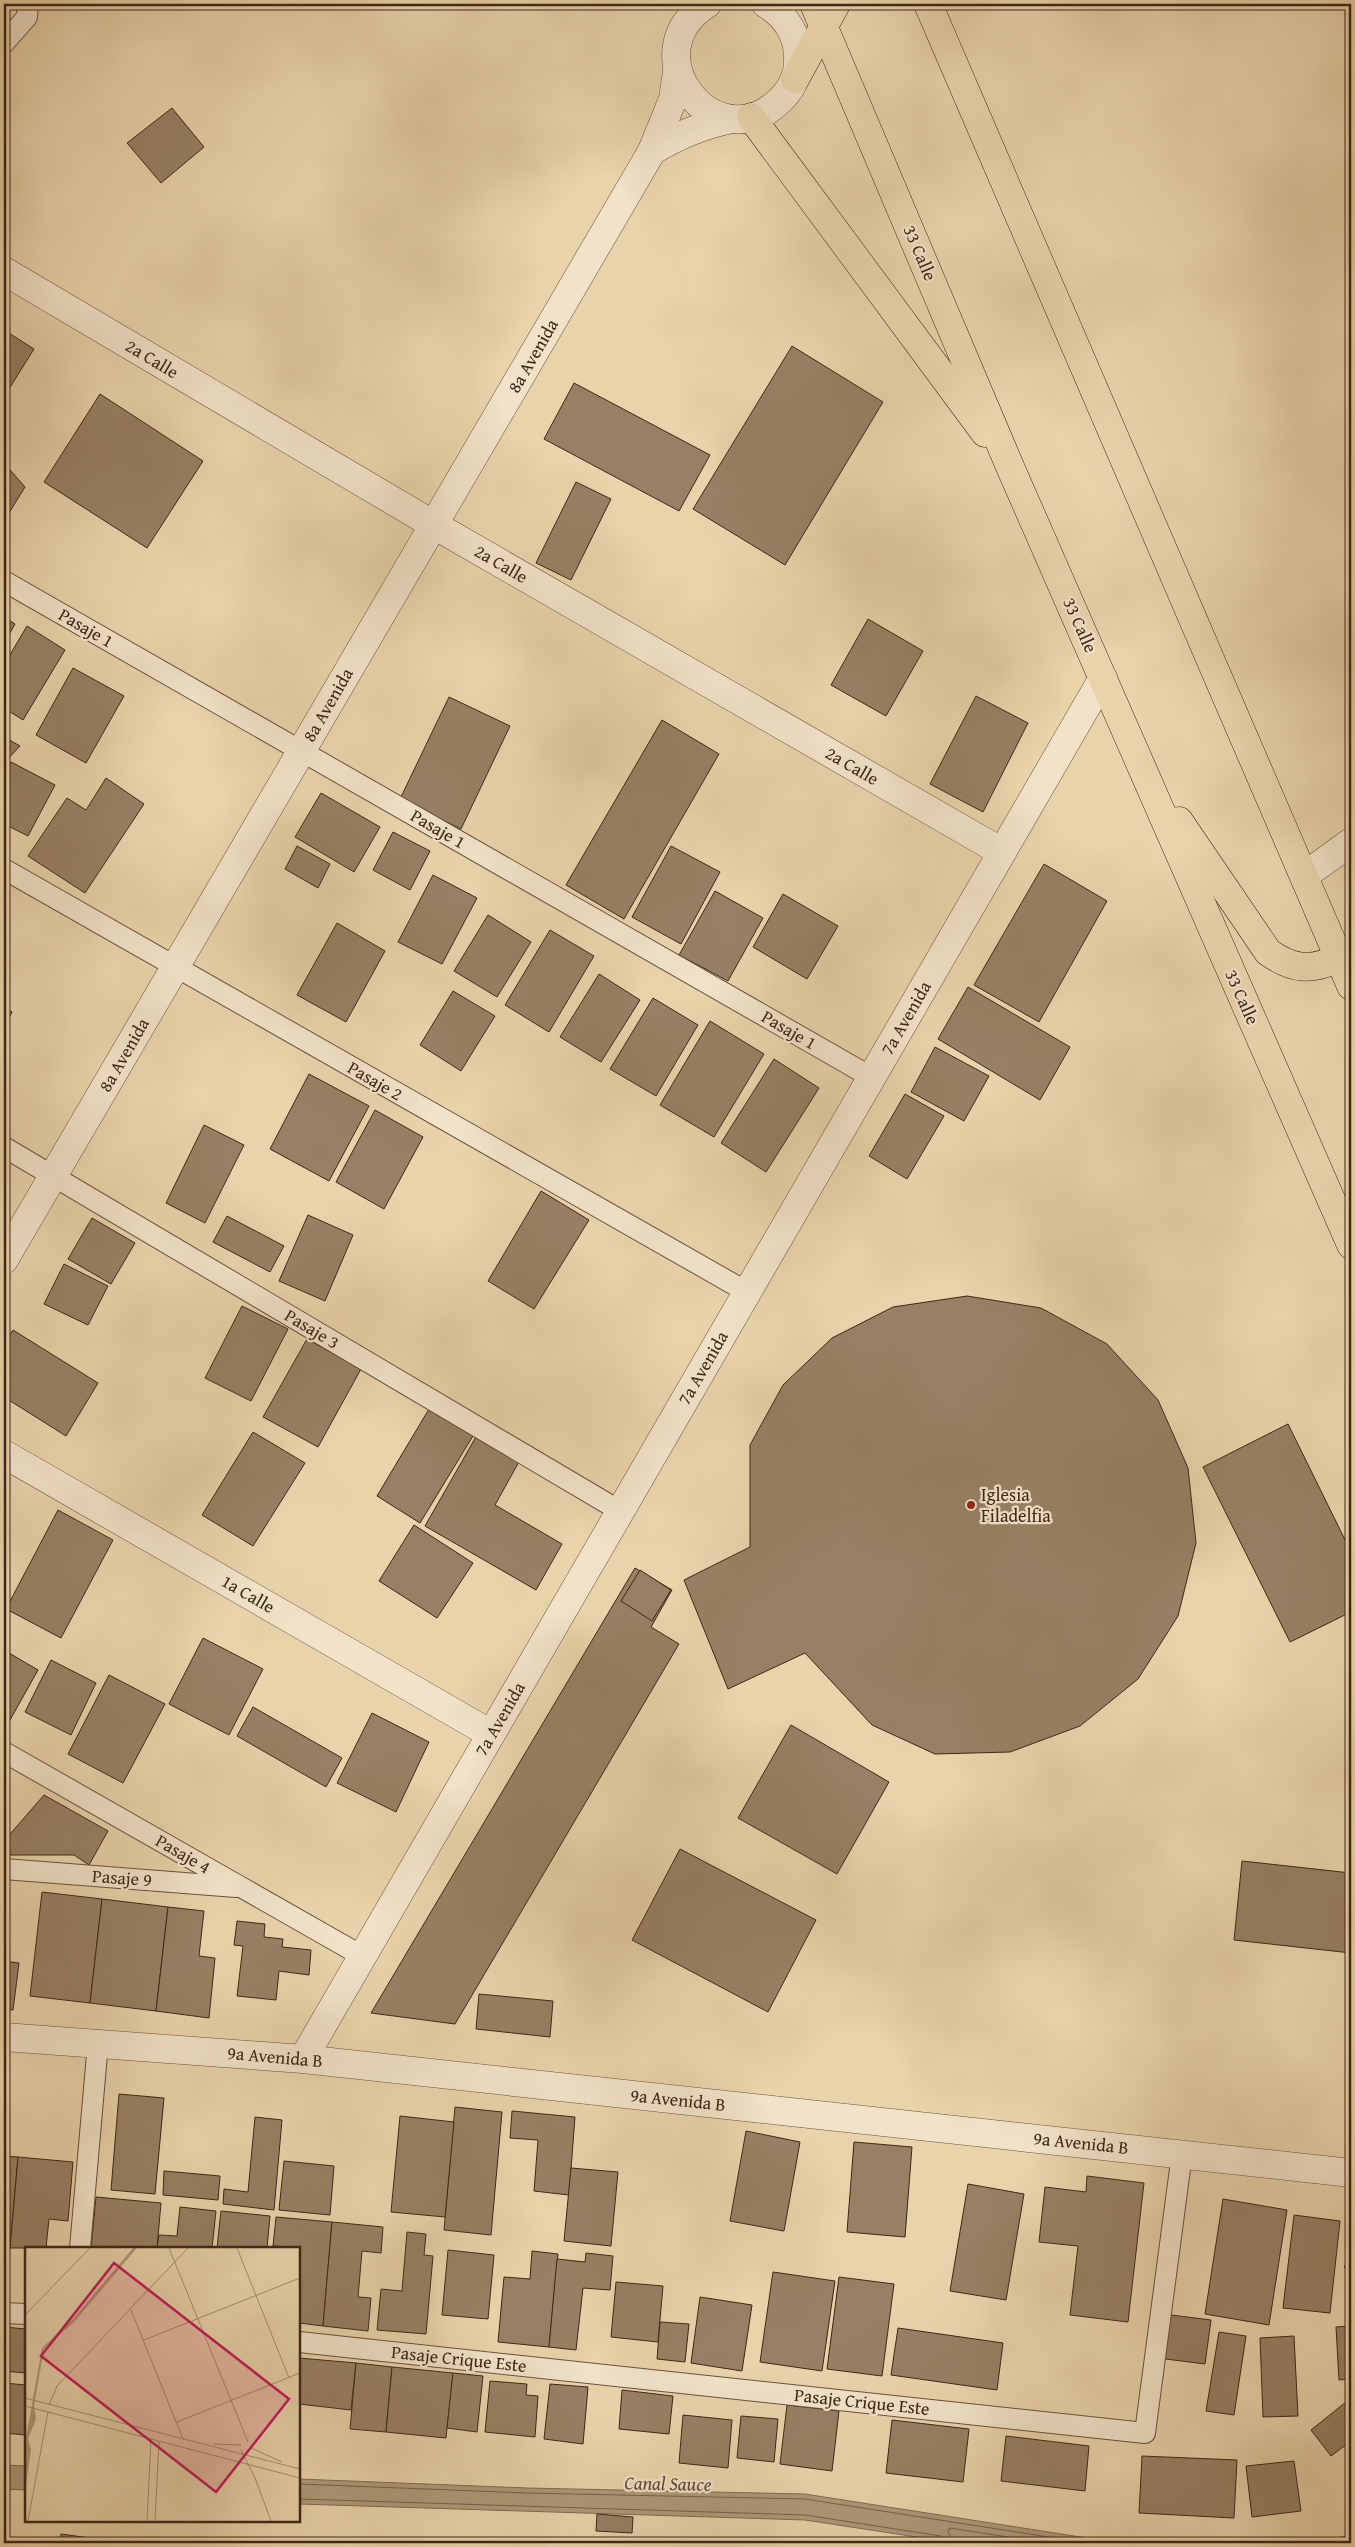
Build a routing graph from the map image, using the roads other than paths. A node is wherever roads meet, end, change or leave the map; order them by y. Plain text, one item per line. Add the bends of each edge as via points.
1 (28, 4) edge
2 (706, 4) edge
3 (766, 4) edge
4 (836, 4) edge
5 (928, 4) edge
6 (819, 16) edge
7 (4, 43) edge
8 (677, 71) junction
9 (795, 79) junction
10 (742, 118) junction
11 (652, 151) junction
12 (4, 271) edge
13 (1012, 469) junction
14 (434, 525) junction
15 (4, 581) edge
16 (1103, 678) junction
17 (302, 751) junction
18 (1138, 759) junction
19 (1351, 842) edge
20 (1002, 852) junction
21 (4, 869) edge
22 (1304, 876) junction
23 (1345, 954) edge
24 (175, 968) junction
25 (1351, 986) edge
26 (871, 1077) junction
27 (4, 1147) edge
28 (53, 1176) junction
29 (1351, 1245) edge
30 (4, 1260) edge
31 (747, 1292) junction
32 (4, 1454) edge
33 (620, 1511) junction
34 (491, 1734) junction
35 (4, 1752) edge
36 (4, 1869) edge
37 (240, 1887) junction
38 (362, 1956) junction
39 (4, 2037) edge
40 (98, 2043) junction
41 (303, 2059) junction
42 (1182, 2154) junction
43 (1351, 2173) edge
44 (80, 2247) edge
45 (4, 2313) edge
46 (25, 2314) edge
47 (300, 2342) edge

1 - 7 lane via 27,17
2 - 8 street, 8a Avenida via 691,17 681,33 676,52
3 - 9 street, 8a Avenida via 788,24 796,41
4 - 6 main road
5 - 22 main road
6 - 9 main road
6 - 13 main road, 33 Calle
8 - 10 street, 8a Avenida via 696,103 713,113
8 - 11 street, 8a Avenida via 672,99
9 - 10 street, 8a Avenida via 785,96 770,109
10 - 11 street, 8a Avenida via 704,125
10 - 13 main road
11 - 14 street, 8a Avenida
12 - 14 street, 2a Calle
13 - 16 main road, 33 Calle
14 - 17 street, 8a Avenida
14 - 20 street, 2a Calle
15 - 17 lane, Pasaje 1
16 - 18 main road, 33 Calle
16 - 20 street, 7a Avenida
17 - 24 street, 8a Avenida
17 - 26 lane, Pasaje 1
18 - 23 main road via 1268,952 1281,962 1308,967 1323,966
18 - 29 main road, 33 Calle
19 - 22 street
20 - 26 street, 7a Avenida
21 - 24 lane, Pasaje 2
22 - 23 main road
23 - 25 main road
24 - 28 street, 8a Avenida
24 - 31 lane, Pasaje 2
26 - 31 street, 7a Avenida
27 - 28 lane, Pasaje 3
28 - 30 street, 8a Avenida
28 - 33 lane, Pasaje 3
31 - 33 street, 7a Avenida
32 - 34 street, 1a Calle
33 - 34 street, 7a Avenida
34 - 38 street, 7a Avenida
35 - 37 lane, Pasaje 4
36 - 37 lane, Pasaje 9
37 - 38 lane, Pasaje 4
38 - 41 street, 7a Avenida
39 - 40 street, 9a Avenida B
40 - 41 street, 9a Avenida B
40 - 44 lane
41 - 42 street, 9a Avenida B
42 - 43 street, 9a Avenida B
42 - 47 lane, Pasaje Crique Este via 1145,2433
45 - 46 lane

